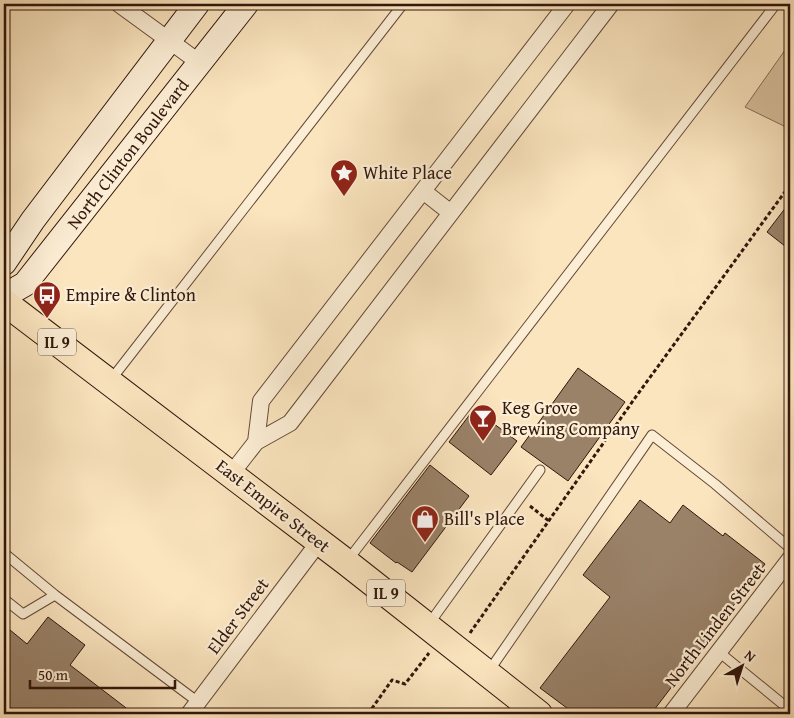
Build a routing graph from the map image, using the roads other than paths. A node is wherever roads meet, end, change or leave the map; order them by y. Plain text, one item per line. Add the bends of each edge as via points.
1 (119, 4) edge
2 (197, 4) edge
3 (246, 4) edge
4 (403, 4) edge
5 (567, 4) edge
6 (611, 4) edge
7 (776, 4) edge
8 (169, 40) junction
9 (200, 63) junction
10 (423, 191) junction
11 (451, 213) junction
12 (4, 263) edge
13 (4, 296) edge
14 (4, 302) edge
15 (110, 382) junction
16 (256, 442) junction
17 (540, 470) dead end
18 (231, 474) junction
19 (318, 542) junction
20 (790, 548) edge
21 (4, 553) edge
22 (790, 560) edge
23 (346, 562) junction
24 (55, 594) junction
25 (4, 599) edge
26 (434, 632) junction
27 (719, 652) junction
28 (487, 674) junction
29 (194, 708) edge
30 (790, 710) edge
31 (539, 714) edge
32 (671, 714) edge

1 - 8 street
2 - 8 street, North Clinton Boulevard
3 - 9 street, North Clinton Boulevard
4 - 15 lane
5 - 10 street
6 - 11 street
7 - 23 lane
8 - 9 street
8 - 12 street, North Clinton Boulevard
9 - 13 street, North Clinton Boulevard via 25,284
10 - 11 street
10 - 16 street via 261,401
11 - 16 street via 290,423
14 - 15 main road, East Empire Street / IL 9
15 - 18 main road, East Empire Street / IL 9
16 - 18 street
17 - 26 lane
18 - 19 main road, East Empire Street / IL 9
19 - 23 main road, East Empire Street / IL 9
19 - 29 street, Elder Street
20 - 28 lane via 652,436
21 - 24 lane
22 - 27 street, North Linden Street
23 - 26 main road, East Empire Street / IL 9
24 - 25 lane via 23,614
24 - 29 lane
26 - 28 main road, East Empire Street / IL 9
27 - 30 lane
27 - 32 street, North Linden Street
28 - 31 main road, East Empire Street / IL 9

